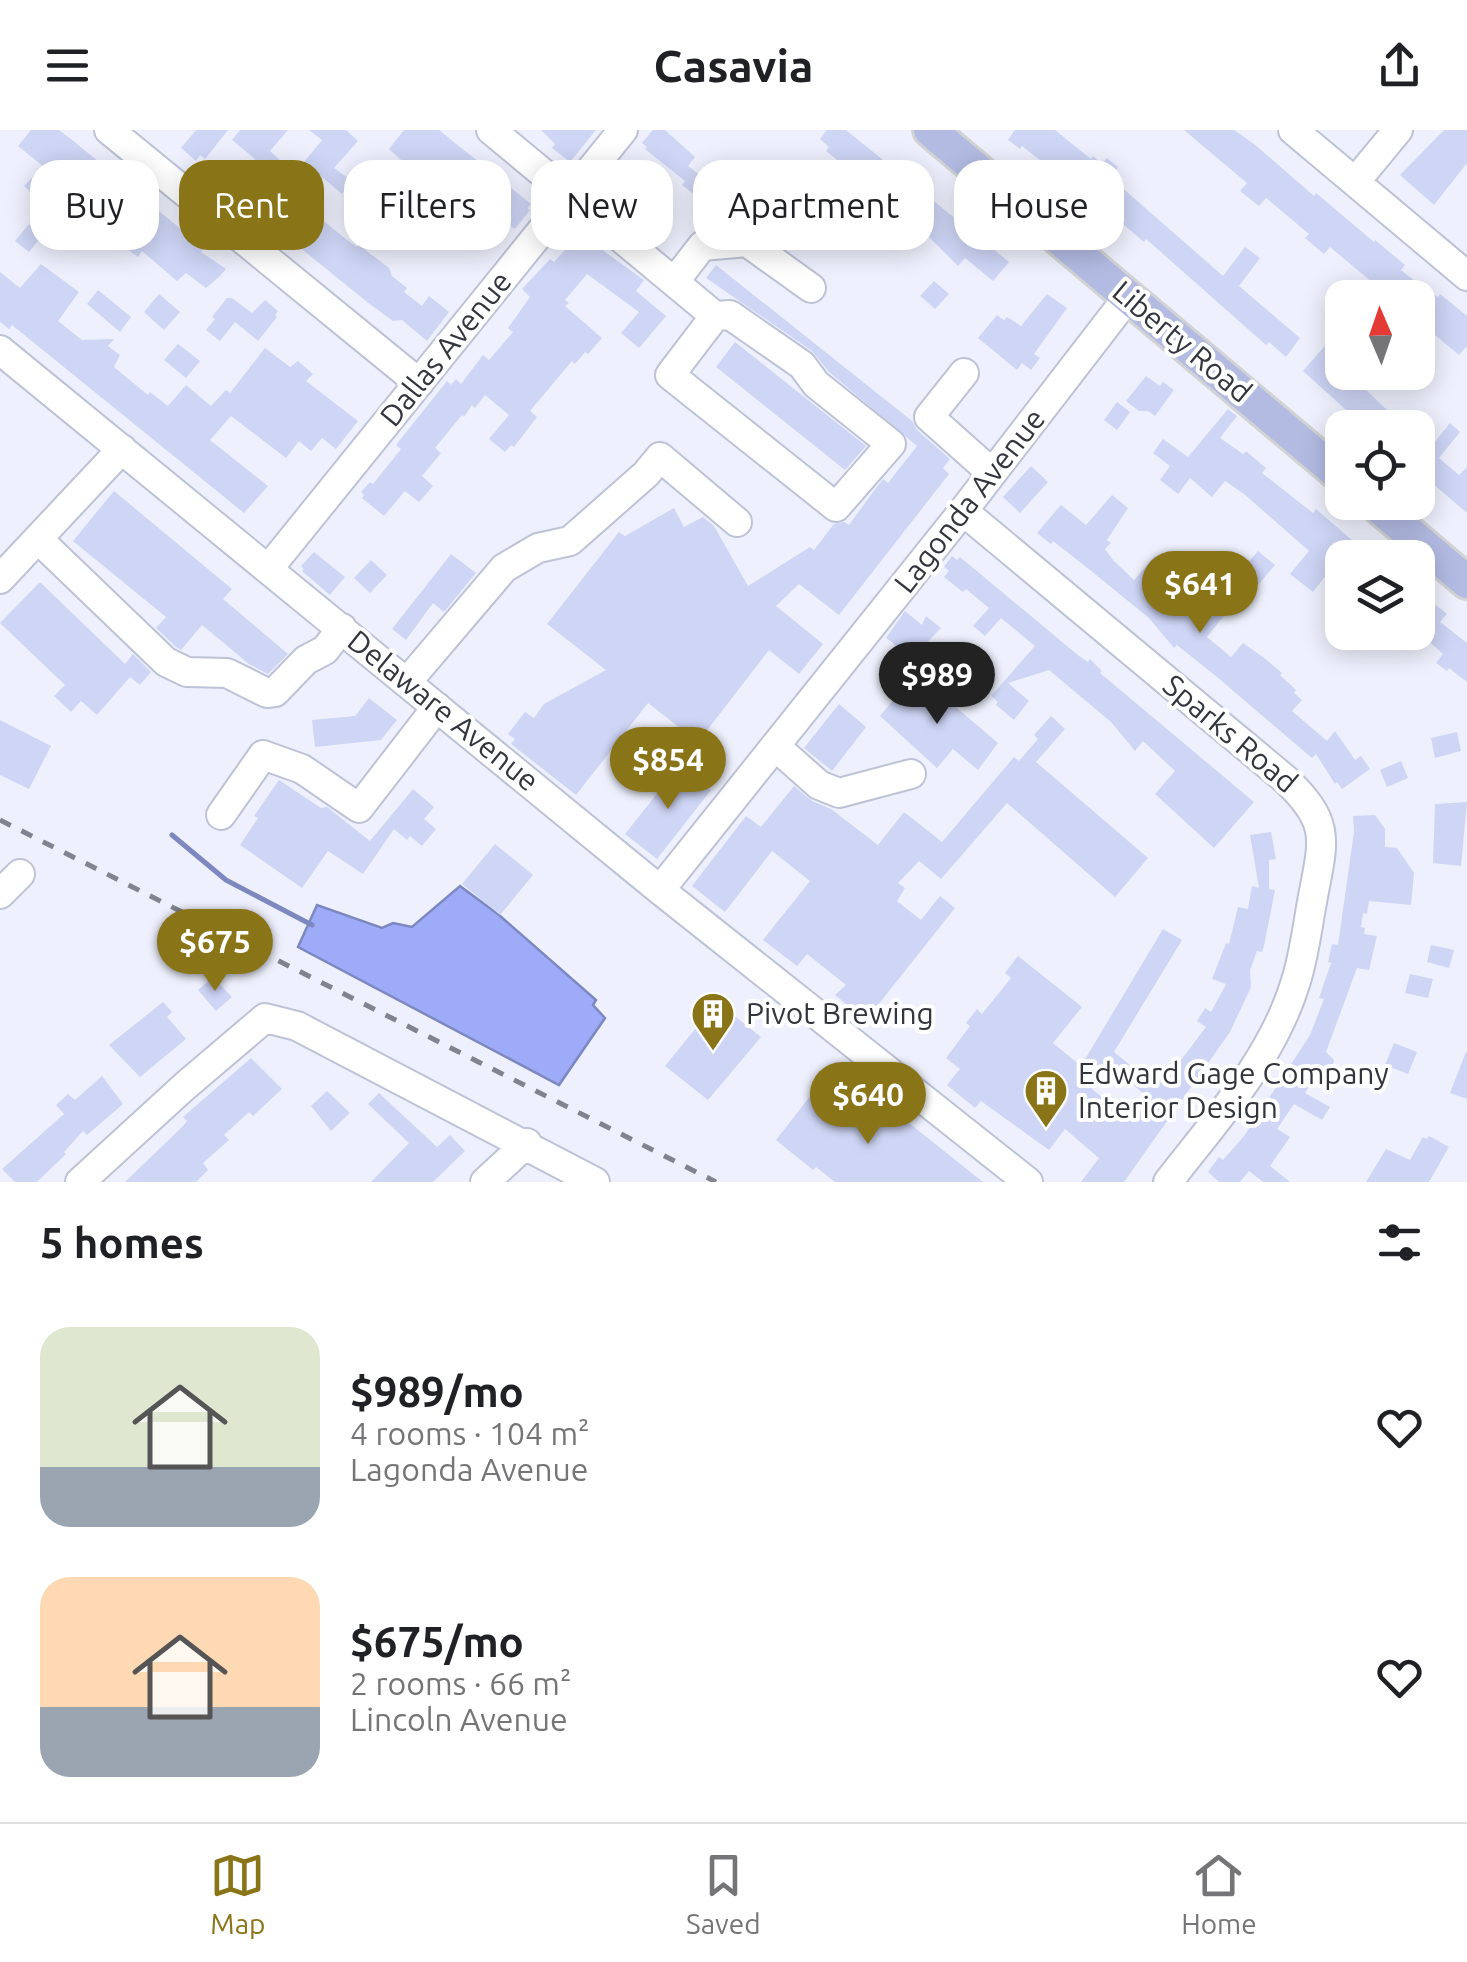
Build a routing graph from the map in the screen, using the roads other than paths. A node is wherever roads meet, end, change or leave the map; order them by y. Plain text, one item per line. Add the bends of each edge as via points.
1 (108, 130) edge
2 (491, 130) edge
3 (624, 130) edge
4 (930, 130) edge
5 (1293, 130) edge
6 (1398, 130) edge
7 (599, 160) edge
8 (531, 163) edge
9 (1355, 182) junction
10 (531, 244) edge
11 (637, 250) edge
12 (665, 273) junction
13 (1467, 276) edge
14 (811, 288) dead end
15 (1128, 297) junction
16 (715, 316) junction
17 (0, 350) edge
18 (964, 373) dead end
19 (419, 383) junction
20 (122, 449) junction
21 (1325, 463) edge
22 (992, 473) junction
23 (963, 512) junction
24 (1394, 520) edge
25 (737, 522) dead end
26 (38, 539) junction
27 (269, 568) junction
28 (0, 578) edge
29 (1467, 582) edge
30 (342, 628) junction
31 (408, 682) junction
32 (438, 707) junction
33 (776, 746) junction
34 (912, 774) dead end
35 (221, 815) dead end
36 (20, 874) dead end
37 (660, 890) junction
38 (0, 894) edge
39 (526, 1143) junction
40 (80, 1182) edge
41 (485, 1182) edge
42 (595, 1182) edge
43 (1028, 1182) edge
44 (1168, 1182) edge

1 - 19 street
2 - 8 street
3 - 7 street, Dallas Avenue
4 - 15 main road, Liberty Road
5 - 9 street
6 - 9 street
9 - 13 street
10 - 19 street, Dallas Avenue
11 - 12 street
12 - 14 street via 702,246 746,242
12 - 16 street
15 - 21 main road, Liberty Road
15 - 22 street, Lagonda Avenue
16 - 16 street via 670,375 836,507 891,444 802,365 730,315
17 - 20 street, Delaware Avenue
18 - 22 street via 929,417
19 - 27 street, Dallas Avenue
20 - 26 street
20 - 27 street, Delaware Avenue
22 - 23 street, Lagonda Avenue
23 - 33 street, Lagonda Avenue
23 - 44 street, Sparks Road via 1285,778 1319,817 1316,878 1295,986 1251,1072
24 - 29 main road
25 - 31 street via 660,457 570,541 538,548 504,568
26 - 28 street
26 - 30 street via 166,662 187,672 228,674 275,692
27 - 30 street, Delaware Avenue
30 - 31 street, Delaware Avenue
31 - 32 street, Delaware Avenue
32 - 35 street via 359,808 302,769 263,755
32 - 37 street, Delaware Avenue
33 - 34 street via 820,786 839,793
33 - 37 street, Lagonda Avenue
36 - 38 street
37 - 43 street, Delaware Avenue
39 - 40 street via 297,1026 260,1020
39 - 41 street
39 - 42 street

